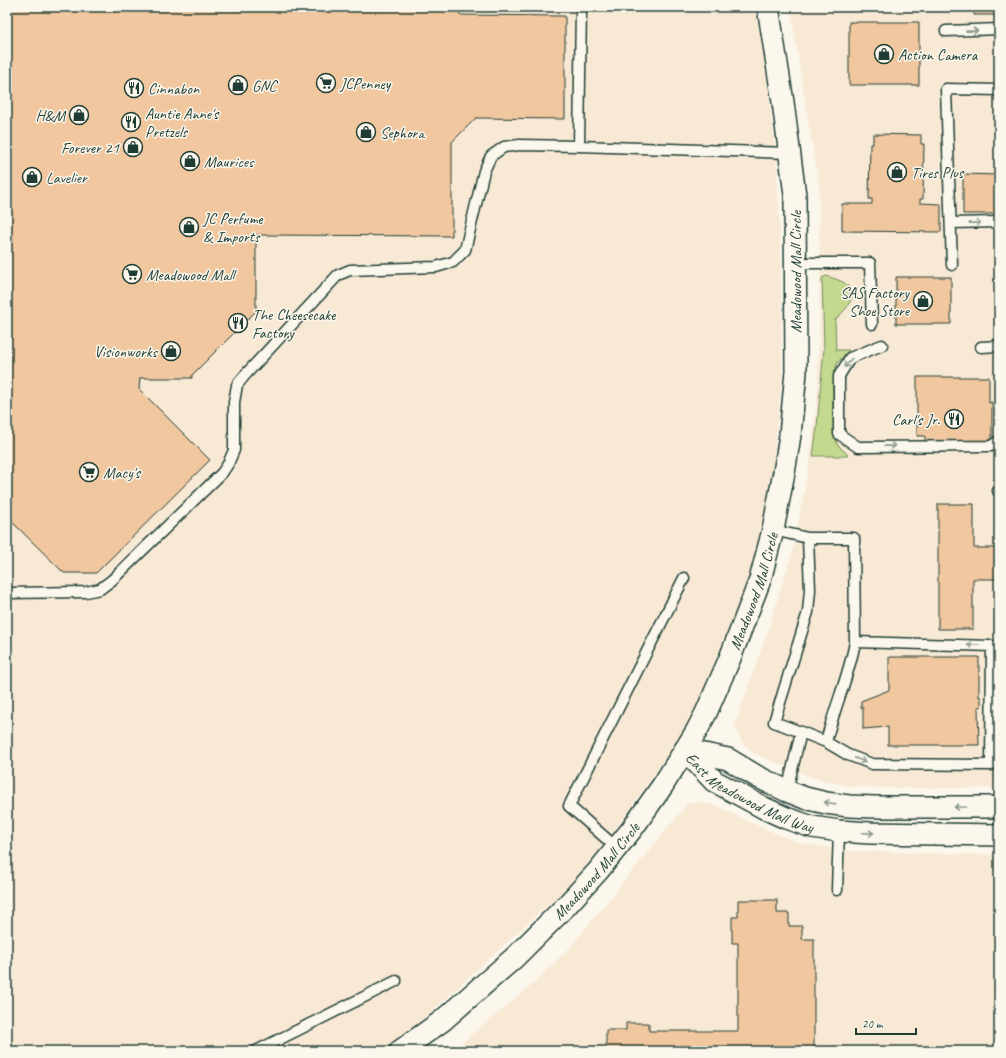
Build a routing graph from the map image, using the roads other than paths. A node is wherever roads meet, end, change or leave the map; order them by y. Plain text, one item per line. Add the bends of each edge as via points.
1 (581, 7) edge
2 (768, 7) edge
3 (999, 29) edge
4 (946, 31) dead end
5 (999, 90) edge
6 (579, 146) junction
7 (790, 153) junction
8 (999, 222) edge
9 (951, 223) junction
10 (796, 264) junction
11 (952, 265) dead end
12 (872, 324) dead end
13 (882, 345) dead end
14 (999, 346) edge
15 (981, 347) dead end
16 (999, 442) edge
17 (773, 530) junction
18 (808, 538) junction
19 (684, 578) dead end
20 (7, 593) edge
21 (855, 642) junction
22 (801, 732) junction
23 (826, 742) junction
24 (685, 750) junction
25 (787, 791) junction
26 (999, 807) edge
27 (839, 831) junction
28 (999, 835) edge
29 (617, 848) junction
30 (837, 890) dead end
31 (396, 981) dead end
32 (256, 1051) edge
33 (400, 1051) edge

1 - 6 lane
2 - 7 street, Meadowood Mall Circle
4 -> 3 lane
5 - 9 lane via 946,89
6 - 7 lane
6 - 20 lane via 519,145 504,147 491,156 484,171 465,250 453,262 436,267 350,270 338,275 237,385 234,402 234,450 222,473 112,580 100,589 86,592
7 - 10 street, Meadowood Mall Circle via 795,195
9 -> 8 lane
9 - 11 lane
10 - 12 lane via 870,263
10 - 17 street, Meadowood Mall Circle via 796,372 786,467
13 -> 16 lane via 850,358 839,376 839,434 858,447 990,446
14 - 15 lane
17 - 18 lane
17 - 24 street, Meadowood Mall Circle via 760,580 741,631 706,713
18 - 21 lane via 854,538
18 - 22 lane via 808,612 774,722
19 - 29 lane via 569,806
21 - 23 lane
23 -> 21 lane via 860,761 872,764 991,764 992,646
22 - 23 lane
22 - 25 lane
24 - 25 street, East Meadowood Mall Way via 728,759
24 - 27 street, East Meadowood Mall Way via 714,781 764,808 812,827
24 - 29 street, Meadowood Mall Circle
26 -> 25 street, East Meadowood Mall Way via 849,806 805,798
27 -> 28 street, East Meadowood Mall Way
27 - 30 lane
29 - 33 street, Meadowood Mall Circle via 566,906 514,958 442,1021
31 - 32 lane

